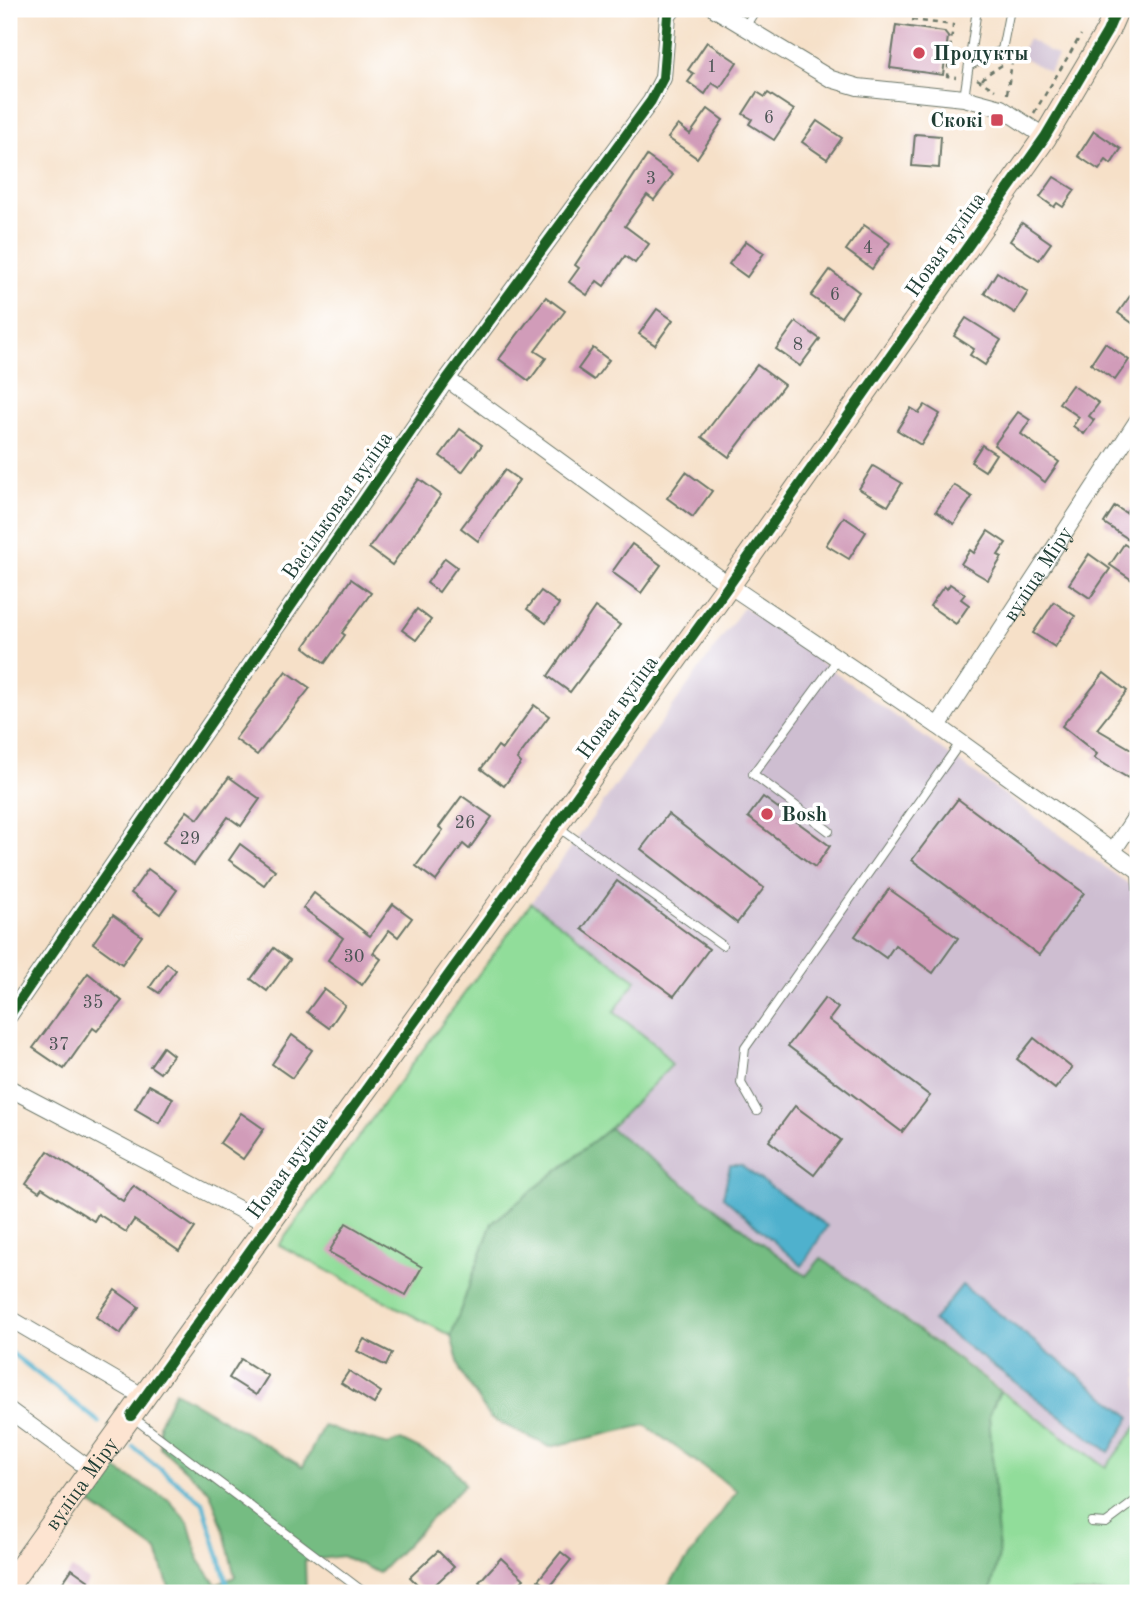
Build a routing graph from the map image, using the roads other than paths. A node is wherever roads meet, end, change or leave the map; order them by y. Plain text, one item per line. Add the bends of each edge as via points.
1 (673, 9) edge
2 (715, 9) edge
3 (756, 9) edge
4 (977, 9) edge
5 (1011, 9) edge
6 (1114, 14) edge
7 (745, 27) junction
8 (970, 65) junction
9 (964, 99) junction
10 (1035, 131) junction
11 (447, 379) junction
12 (1138, 421) edge
13 (729, 585) junction
14 (838, 659) junction
15 (938, 726) junction
16 (960, 743) junction
17 (1138, 813) edge
18 (556, 826) junction
19 (829, 831) dead end
20 (1113, 851) junction
21 (1137, 869) edge
22 (1138, 905) edge
23 (722, 945) dead end
24 (9, 1016) edge
25 (9, 1088) edge
26 (757, 1111) dead end
27 (269, 1225) junction
28 (9, 1318) edge
29 (138, 1406) junction
30 (9, 1410) edge
31 (91, 1470) junction
32 (1138, 1499) edge
33 (1091, 1522) dead end
34 (9, 1584) edge
35 (365, 1593) edge

1 - 11 street, Васільковая вуліца via 668,16 663,78 651,102
2 - 7 street
3 - 7 lane
4 - 8 lane
5 - 8 lane via 1002,50
6 - 10 street, Новая вуліца via 1079,82
7 - 9 street via 831,79 858,87
8 - 9 lane
9 - 10 street via 1001,108
10 - 13 street, Новая вуліца
11 - 13 street
11 - 24 street, Васільковая вуліца
12 - 15 street, вуліца Міру
13 - 14 street
13 - 18 street, Новая вуліца
14 - 15 street
14 - 19 lane via 753,774
15 - 16 street
16 - 20 street
16 - 26 lane via 745,1048 741,1083
17 - 20 street
18 - 23 lane
18 - 27 street, Новая вуліца
20 - 21 street
21 - 22 lane
25 - 27 street
27 - 29 street, Новая вуліца
28 - 29 street
29 - 31 street, вуліца Міру
29 - 35 lane
30 - 31 street
31 - 34 street, вуліца Міру
32 - 33 lane via 1107,1523

